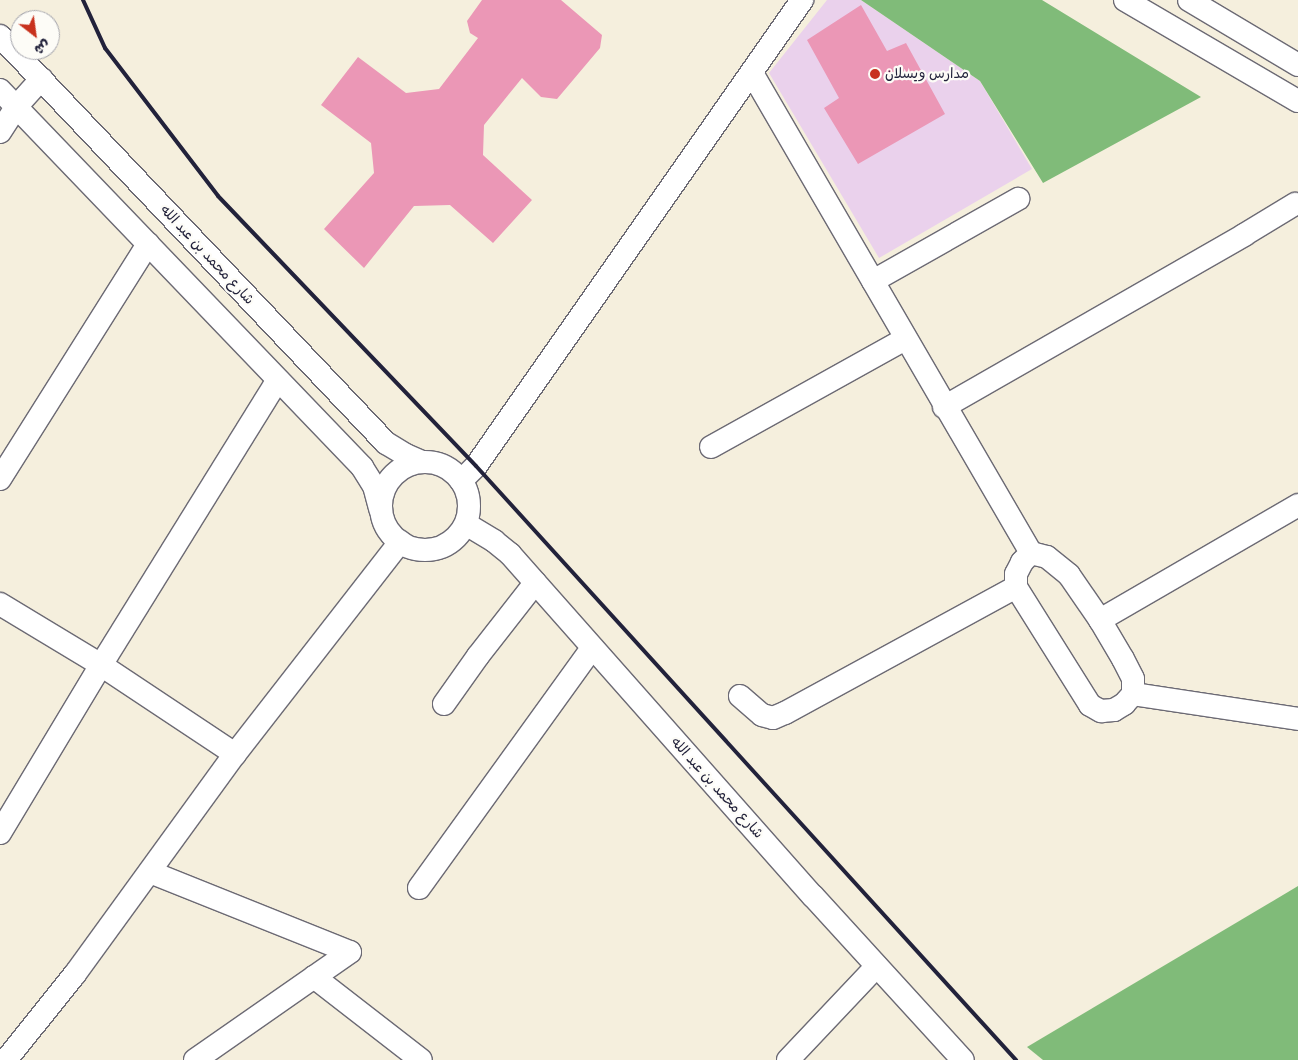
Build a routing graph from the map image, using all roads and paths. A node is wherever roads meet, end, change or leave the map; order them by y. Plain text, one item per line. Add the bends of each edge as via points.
1 (802, 0) edge
2 (1125, 0) edge
3 (1189, 0) edge
4 (0, 36) edge
5 (1298, 65) edge
6 (752, 73) junction
7 (41, 79) junction
8 (0, 90) edge
9 (1298, 101) edge
10 (16, 107) junction
11 (0, 132) edge
12 (1018, 199) dead end
13 (1295, 204) dead end
14 (148, 244) junction
15 (873, 281) junction
16 (905, 339) junction
17 (278, 380) junction
18 (944, 407) junction
19 (710, 448) dead end
20 (422, 462) junction
21 (0, 479) edge
22 (461, 480) junction
23 (1298, 505) edge
24 (380, 509) junction
25 (466, 524) junction
26 (400, 542) junction
27 (1031, 553) junction
28 (534, 583) junction
29 (1016, 587) junction
30 (0, 604) edge
31 (1100, 620) junction
32 (592, 648) junction
33 (101, 665) junction
34 (1133, 694) junction
35 (740, 696) dead end
36 (444, 704) dead end
37 (1298, 719) edge
38 (236, 754) junction
39 (0, 833) edge
40 (150, 872) junction
41 (419, 888) dead end
42 (877, 966) junction
43 (314, 977) junction
44 (6, 1060) edge
45 (196, 1060) edge
46 (421, 1060) edge
47 (788, 1060) edge
48 (963, 1060) edge

1 - 6 street
2 - 9 street
3 - 5 street
4 - 7 street, شارع محمد بن عبد الله
6 - 15 street
6 - 22 street via 476,466
7 - 10 street
7 - 20 street, شارع محمد بن عبد الله via 386,443
8 - 10 street
10 - 11 street
10 - 14 street
12 - 15 street
13 - 18 street
14 - 17 street
14 - 21 street
15 - 16 street
16 - 18 street
16 - 19 street
17 - 24 street via 362,467 374,486
17 - 33 street
18 - 27 street
20 - 22 street via 448,468
20 - 24 street via 396,472 386,484
22 - 25 street via 469,498
23 - 31 street
24 - 26 street via 386,528
25 - 26 street via 449,543 437,548 411,548
25 - 28 street, شارع محمد بن عبد الله via 510,554
26 - 38 street
27 - 29 street via 1016,574
27 - 31 street via 1047,557 1069,575
28 - 32 street, شارع محمد بن عبد الله
28 - 36 street
29 - 34 street via 1090,705 1101,711 1114,710
29 - 35 street via 773,718 762,715
30 - 33 street
31 - 34 street via 1134,679
32 - 41 street
32 - 42 street, شارع محمد بن عبد الله
33 - 38 street
33 - 39 street
34 - 37 street
38 - 40 street
40 - 43 street via 350,952
40 - 44 street
42 - 47 street
42 - 48 street, شارع محمد بن عبد الله
43 - 45 street
43 - 46 street

